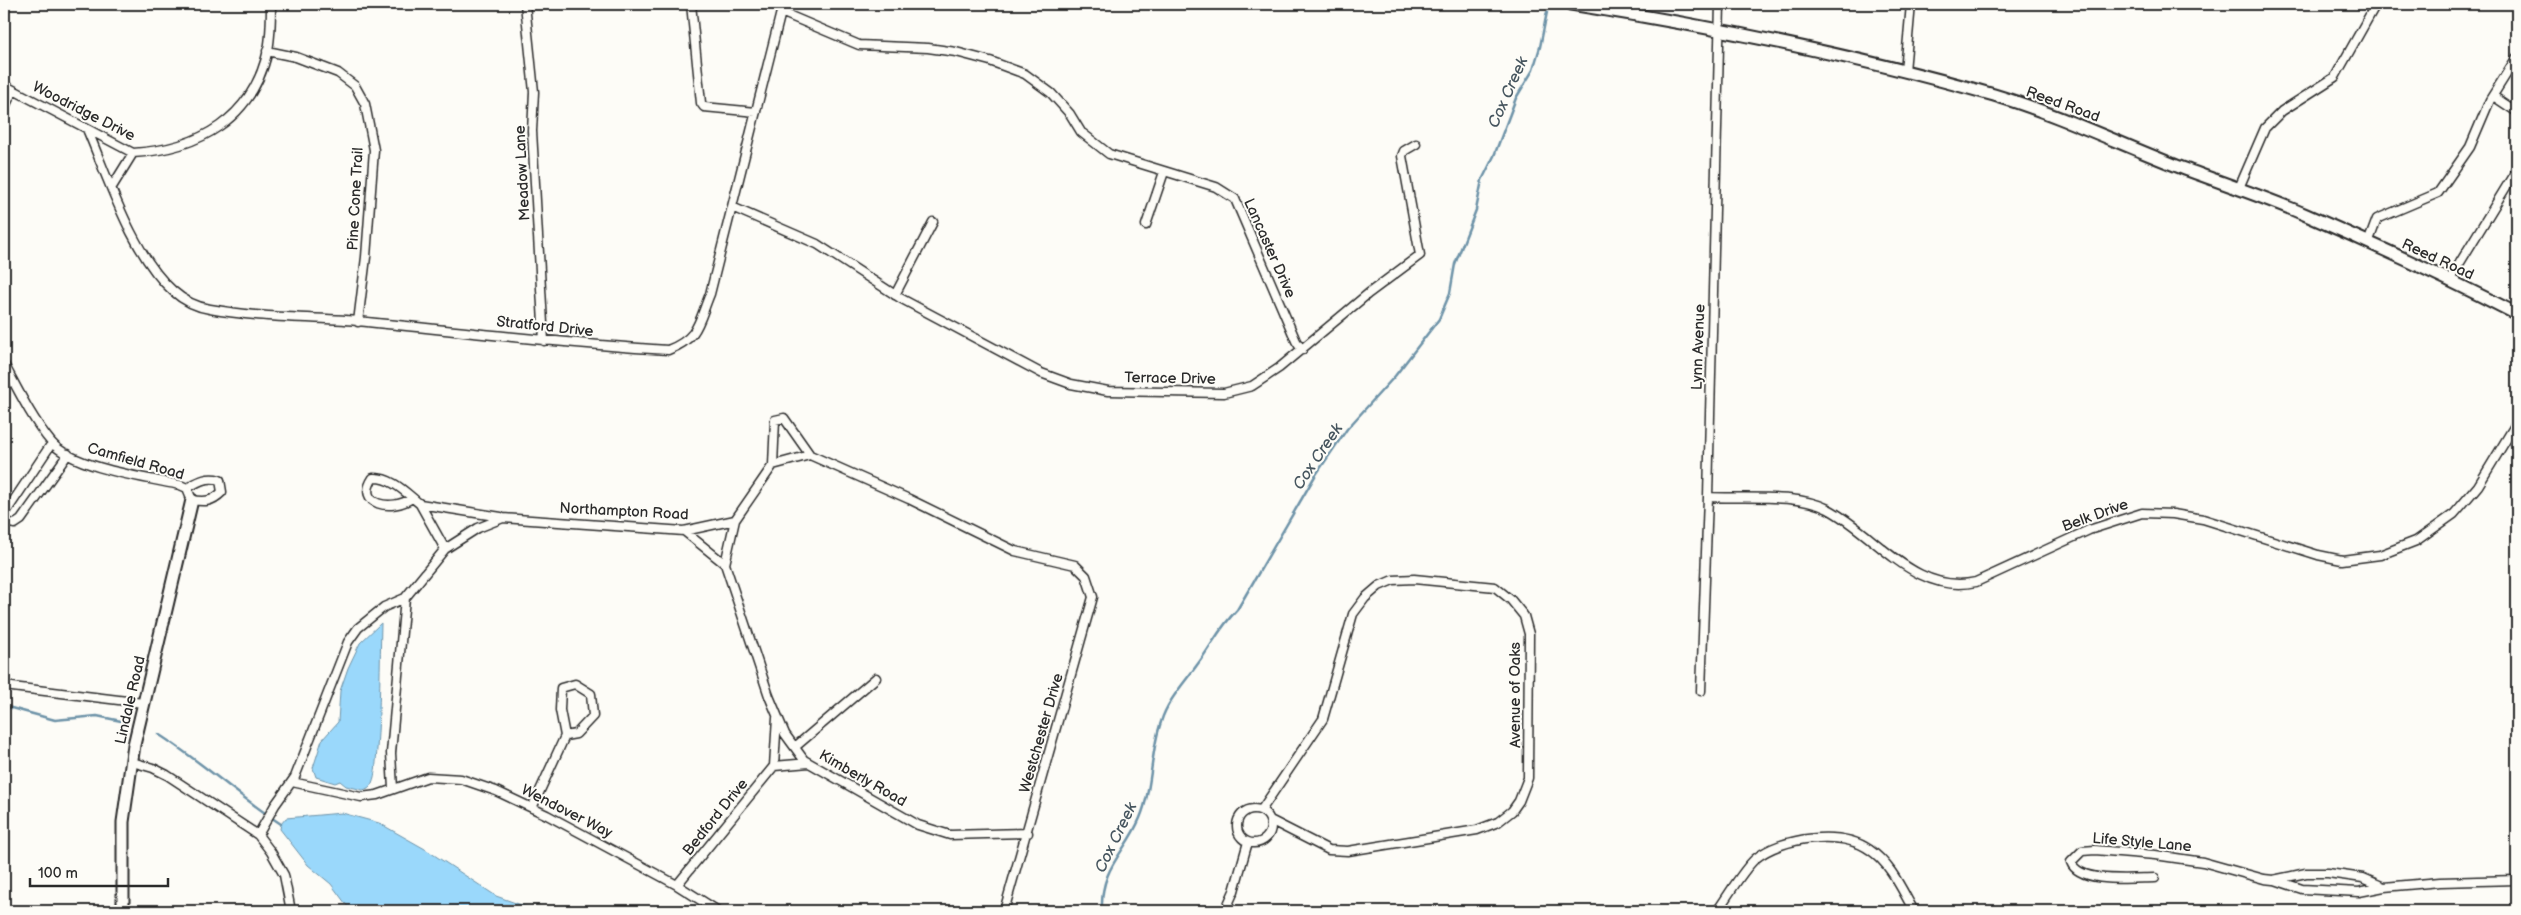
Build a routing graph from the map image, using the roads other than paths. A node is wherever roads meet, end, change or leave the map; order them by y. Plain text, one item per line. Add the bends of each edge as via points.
1 (272, 4) edge
2 (525, 4) edge
3 (690, 4) edge
4 (1572, 4) edge
5 (1720, 4) edge
6 (1911, 4) edge
7 (2376, 4) edge
8 (782, 8) edge
9 (1720, 29) junction
10 (267, 51) junction
11 (2517, 57) edge
12 (1905, 71) junction
13 (4, 85) edge
14 (13, 90) junction
15 (2492, 96) junction
16 (4, 109) edge
17 (756, 112) junction
18 (2517, 112) edge
19 (87, 129) junction
20 (1416, 144) dead end
21 (133, 153) junction
22 (2517, 169) edge
23 (1164, 172) junction
24 (112, 187) junction
25 (2239, 188) junction
26 (732, 207) junction
27 (932, 222) dead end
28 (1146, 226) dead end
29 (2368, 243) junction
30 (2450, 279) junction
31 (895, 295) junction
32 (2517, 314) edge
33 (358, 322) junction
34 (544, 341) junction
35 (1302, 350) junction
36 (4, 364) edge
37 (2517, 422) edge
38 (52, 443) junction
39 (68, 454) junction
40 (810, 455) junction
41 (774, 465) junction
42 (186, 488) junction
43 (1708, 497) junction
44 (412, 498) junction
45 (192, 500) junction
46 (420, 504) junction
47 (4, 515) edge
48 (503, 518) junction
49 (735, 520) junction
50 (4, 522) edge
51 (684, 531) junction
52 (445, 549) junction
53 (725, 564) junction
54 (405, 598) junction
55 (876, 678) dead end
56 (4, 686) edge
57 (1701, 691) dead end
58 (143, 703) junction
59 (778, 716) junction
60 (565, 736) junction
61 (795, 747) junction
62 (132, 762) junction
63 (809, 763) junction
64 (774, 766) junction
65 (292, 782) junction
66 (393, 789) junction
67 (532, 808) junction
68 (1262, 809) junction
69 (1272, 821) junction
70 (1028, 833) junction
71 (258, 835) junction
72 (1248, 842) junction
73 (2155, 878) dead end
74 (2273, 880) junction
75 (2517, 880) edge
76 (677, 885) junction
77 (2384, 887) junction
78 (123, 911) edge
79 (291, 911) edge
80 (718, 911) edge
81 (1004, 911) edge
82 (1225, 911) edge
83 (1717, 911) edge
84 (1914, 911) edge

1 - 10 street, Woodridge Drive
2 - 34 street, Meadow Lane via 534,92 532,131
3 - 17 street via 701,103 704,107
4 - 9 street, Reed Road
5 - 9 street, Lynn Avenue
6 - 12 street
7 - 25 street via 2335,77 2282,111 2265,128
8 - 17 street, Stratford Drive
8 - 23 street, Lancaster Drive via 858,45 956,52 1025,74 1051,93 1081,132 1096,145 1109,154
9 - 12 street, Reed Road
9 - 43 street, Lynn Avenue
10 - 21 street, Woodridge Drive via 252,92 228,122 202,138 182,145
10 - 33 street, Pine Cone Trail via 296,56 338,73 355,86 365,104 374,150
11 - 15 street
12 - 25 street, Reed Road via 1996,96 2080,125
13 - 14 street, Woodridge Drive
14 - 16 street
14 - 19 street, Woodridge Drive
15 - 18 street
15 - 29 street via 2470,147 2438,193 2377,220
17 - 26 street, Stratford Drive
19 - 21 street, Woodridge Drive
19 - 24 street, Stratford Drive
20 - 35 street, Terrace Drive via 1402,156 1420,255
21 - 24 street
22 - 30 street
23 - 28 street
23 - 35 street, Lancaster Drive via 1216,187 1235,199
24 - 33 street, Stratford Drive via 142,252 173,292 188,302 208,309
25 - 29 street, Reed Road
26 - 31 street, Terrace Drive via 817,244
26 - 34 street, Stratford Drive via 710,294 693,336 681,345 668,350
27 - 31 street
29 - 30 street, Reed Road
30 - 32 street, Reed Road
31 - 35 street, Terrace Drive via 1041,373 1092,389 1224,393 1252,386
33 - 34 street, Stratford Drive
36 - 38 street, Camfield Road
37 - 43 street, Belk Drive via 2478,486 2454,514 2409,544 2380,555 2342,560 2203,519 2142,513 2089,530 1976,582 1959,586 1941,584 1901,563 1828,509 1806,501
38 - 39 street, Camfield Road
38 - 47 street
39 - 42 street, Camfield Road via 90,465
39 - 50 street, Camfield Road via 21,520 15,524
40 - 41 street
40 - 41 street via 784,418 776,420
40 - 70 street, Westchester Drive via 1015,551 1075,565 1086,576 1093,597
41 - 49 street
42 - 45 street, Camfield Road
42 - 45 street via 202,479 220,480 222,492 215,498 207,502
43 - 57 street, Lynn Avenue
44 - 44 street via 390,480 373,478 368,485 368,494 385,506 396,506
44 - 46 street
45 - 58 street, Lindale Road
46 - 48 street, Northampton Road
46 - 52 street
48 - 51 street, Northampton Road
48 - 52 street, Northampton Road via 478,528
49 - 51 street, Northampton Road
49 - 53 street
51 - 53 street
52 - 54 street, Northampton Road
53 - 59 street, Kimberly Road
54 - 65 street, Northampton Road via 384,607 358,628 348,642
54 - 66 street via 391,753
55 - 61 street
56 - 58 street
58 - 62 street, Lindale Road
59 - 61 street, Kimberly Road via 785,734
59 - 64 street
60 - 60 street via 560,710 561,688 575,684 591,694 593,716 576,734
60 - 67 street
61 - 63 street, Kimberly Road
62 - 71 street via 167,775
62 - 78 street, Lindale Road via 123,822
63 - 64 street
63 - 70 street, Kimberly Road via 918,825 950,835
64 - 76 street, Bedford Drive
65 - 66 street via 361,797
65 - 71 street, Northampton Road
66 - 67 street, Wendover Way via 428,777 461,779
67 - 76 street, Wendover Way
68 - 69 street
68 - 69 street, Avenue of Oaks via 1323,720 1353,614 1379,586 1393,580 1414,579 1495,588 1511,600 1524,616 1530,656 1528,778 1512,811 1498,822 1477,830 1348,851 1329,850
68 - 72 street via 1246,810 1237,820 1238,833
69 - 72 street via 1261,842
70 - 81 street, Westchester Drive
71 - 79 street via 284,876
72 - 82 street
73 - 74 street, Life Style Lane via 2084,875 2073,868 2071,862 2082,851 2155,855 2203,862
74 - 77 street, Life Style Lane via 2302,889 2359,892
74 - 77 street, Life Style Lane via 2306,873 2328,873 2363,878
75 - 77 street, Life Style Lane
76 - 80 street, Wendover Way
83 - 84 street via 1754,860 1779,844 1841,838 1869,849 1882,860

